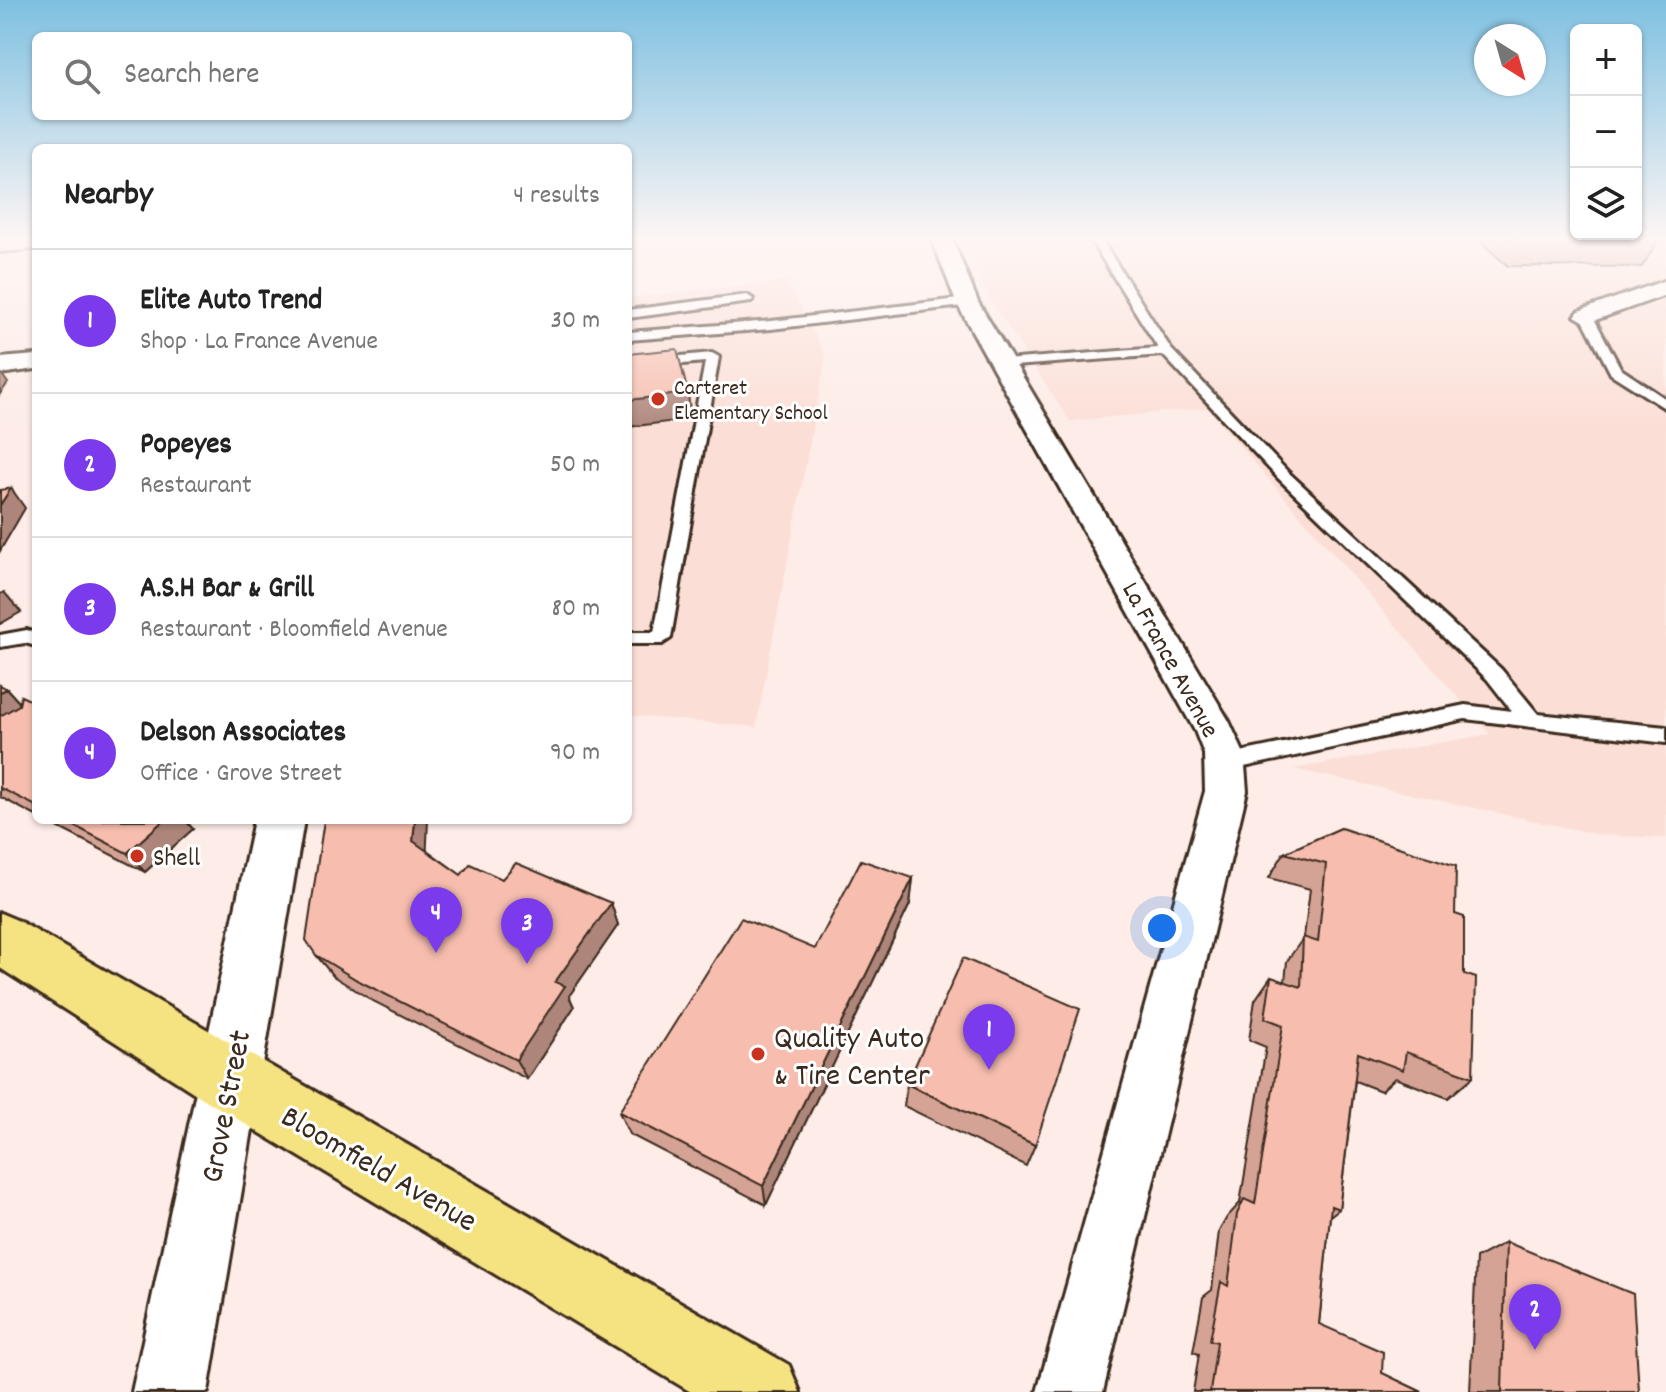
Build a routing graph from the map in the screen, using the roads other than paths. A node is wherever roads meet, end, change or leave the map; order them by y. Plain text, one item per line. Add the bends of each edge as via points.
1 (708, 304) edge
2 (950, 304) edge
3 (968, 304) edge
4 (1136, 304) edge
5 (1625, 304) edge
6 (632, 313) edge
7 (1587, 316) joint
8 (632, 336) edge
9 (1166, 351) junction
10 (32, 362) edge
11 (1005, 364) junction
12 (632, 365) edge
13 (0, 366) edge
14 (1666, 405) edge
15 (32, 638) edge
16 (632, 638) edge
17 (0, 641) edge
18 (1532, 721) junction
19 (1666, 735) edge
20 (1226, 763) junction
21 (278, 824) edge
22 (0, 938) edge
23 (229, 1079) junction
24 (170, 1392) edge
25 (762, 1392) edge
26 (1070, 1392) edge

1 - 6 lane
2 - 8 lane
3 - 11 street, La France Avenue
4 - 9 lane
5 - 7 street
7 - 14 lane via 1616,371
9 - 11 lane
9 - 18 lane via 1283,475 1494,674
10 - 13 street
11 - 20 street, La France Avenue via 1215,731
12 - 16 lane via 712,357 662,638
15 - 17 lane
18 - 19 lane
18 - 20 lane via 1465,712
20 - 26 street, La France Avenue via 1226,791
21 - 23 main road, Grove Street
22 - 23 main road, Bloomfield Avenue
23 - 24 main road, Grove Street
23 - 25 main road, Bloomfield Avenue

